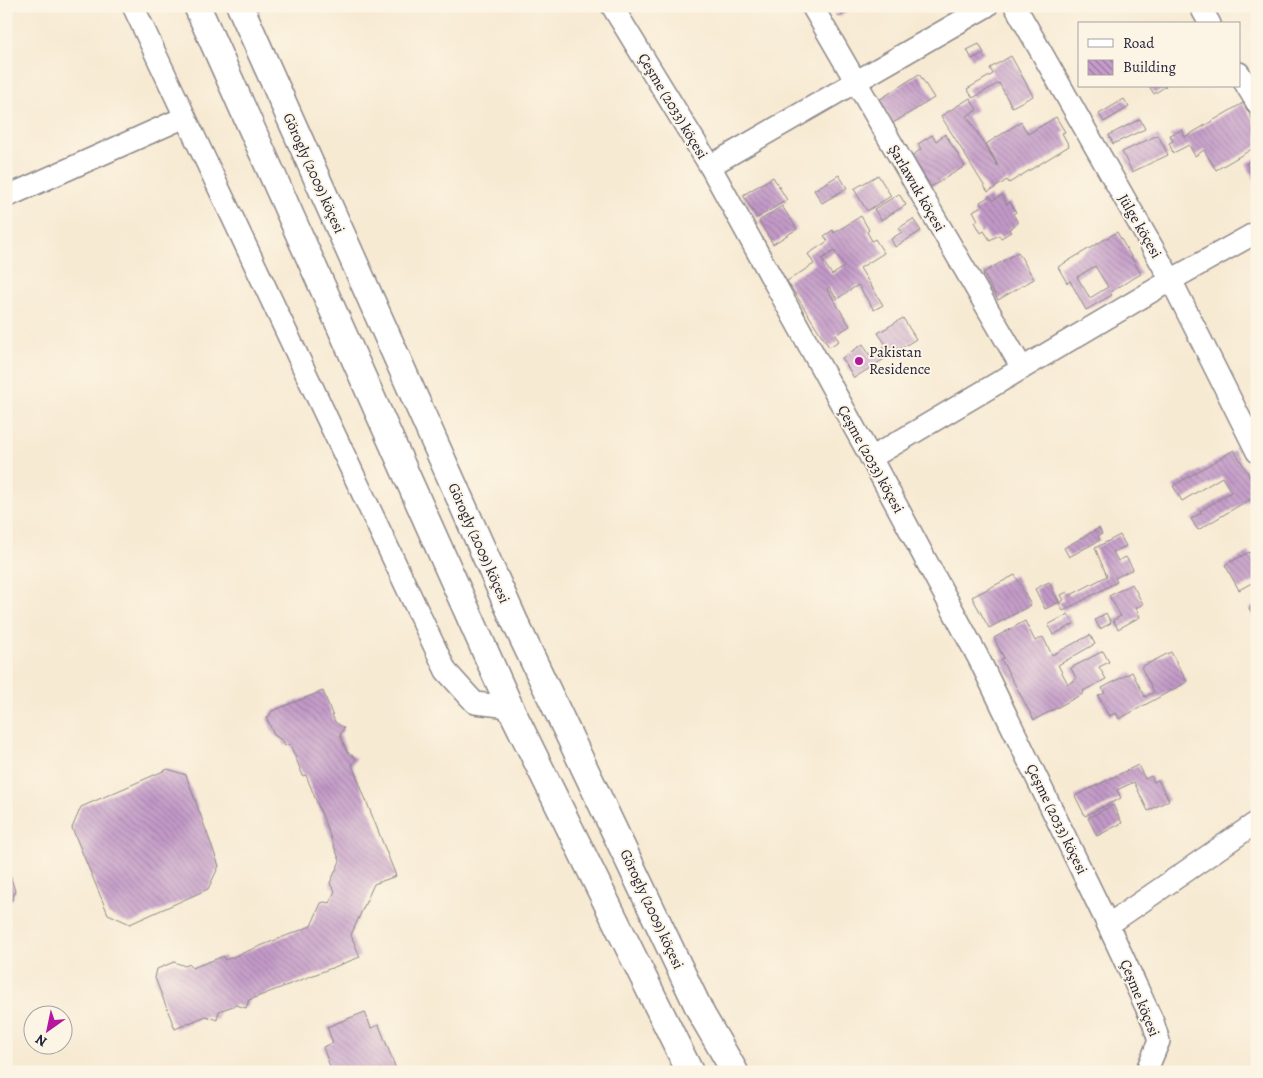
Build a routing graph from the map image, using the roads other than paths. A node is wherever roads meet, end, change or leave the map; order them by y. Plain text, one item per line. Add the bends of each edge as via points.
1 (133, 6) edge
2 (197, 6) edge
3 (240, 6) edge
4 (612, 6) edge
5 (812, 6) edge
6 (987, 6) edge
7 (1015, 6) edge
8 (1200, 6) edge
9 (1209, 22) edge
10 (1240, 75) edge
11 (855, 82) junction
12 (1257, 102) edge
13 (185, 117) junction
14 (710, 166) junction
15 (6, 197) edge
16 (1257, 232) edge
17 (1171, 280) junction
18 (1022, 368) junction
19 (1257, 452) edge
20 (871, 458) junction
21 (510, 707) junction
22 (1257, 822) edge
23 (1108, 924) junction
24 (690, 1072) edge
25 (735, 1072) edge
26 (1146, 1072) edge

1 - 13 street
2 - 21 main road
3 - 25 main road, Görogly (2009) köçesi via 514,620 702,1015
4 - 14 street, Çeşme (2033) köçesi
5 - 11 street, Şarlawuk köçesi
6 - 11 street
7 - 17 street, Jülge köçesi
8 - 9 street
10 - 12 street
11 - 14 street
11 - 18 street, Şarlawuk köçesi
13 - 15 street
13 - 21 street via 446,670 475,703
14 - 20 street, Çeşme (2033) köçesi
16 - 17 street
17 - 18 street
17 - 19 street, Jülge köçesi
18 - 20 street
20 - 23 street, Çeşme (2033) köçesi via 979,659
21 - 24 main road
22 - 23 street
23 - 26 street, Çeşme köçesi via 1159,1041

